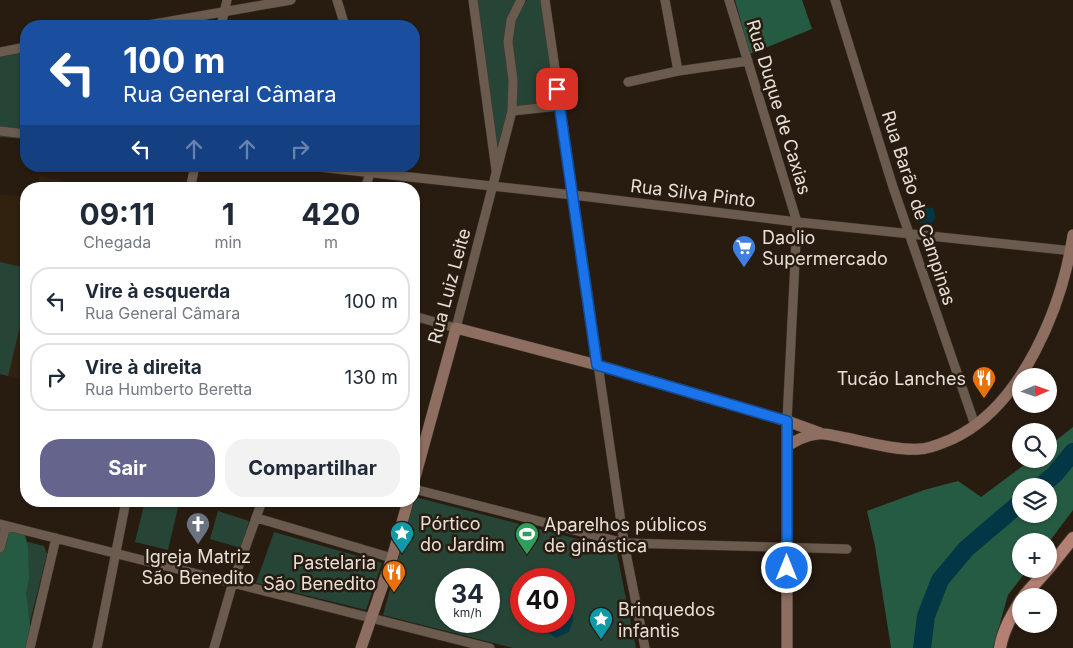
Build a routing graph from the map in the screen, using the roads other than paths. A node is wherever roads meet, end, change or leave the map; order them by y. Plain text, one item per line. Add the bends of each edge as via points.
1 (227, 0) edge
2 (291, 0) edge
3 (337, 0) edge
4 (473, 0) edge
5 (521, 0) edge
6 (544, 0) edge
7 (666, 0) edge
8 (729, 0) edge
9 (835, 0) edge
10 (224, 12) junction
11 (178, 20) edge
12 (222, 20) edge
13 (343, 20) edge
14 (20, 48) edge
15 (0, 52) edge
16 (748, 61) junction
17 (678, 71) junction
18 (628, 82) dead end
19 (560, 106) junction
20 (512, 111) junction
21 (0, 131) edge
22 (20, 133) edge
23 (361, 172) edge
24 (375, 172) edge
25 (397, 172) edge
26 (370, 173) junction
27 (497, 175) junction
28 (367, 182) edge
29 (494, 187) junction
30 (574, 195) junction
31 (797, 222) junction
32 (909, 233) junction
33 (1073, 235) edge
34 (1072, 251) edge
35 (420, 318) edge
36 (456, 328) junction
37 (597, 365) junction
38 (787, 421) junction
39 (975, 425) junction
40 (820, 433) junction
41 (787, 446) junction
42 (420, 459) edge
43 (420, 491) edge
44 (125, 507) edge
45 (260, 507) edge
46 (406, 507) edge
47 (257, 518) junction
48 (3, 525) edge
49 (56, 538) junction
50 (1073, 538) edge
51 (624, 543) junction
52 (0, 548) edge
53 (787, 548) junction
54 (847, 549) dead end
55 (116, 553) junction
56 (1057, 557) edge
57 (392, 558) junction
58 (1039, 578) edge
59 (233, 582) junction
60 (1031, 588) edge
61 (1012, 614) edge
62 (372, 617) junction
63 (30, 648) edge
64 (97, 648) edge
65 (214, 648) edge
66 (361, 648) edge
67 (490, 648) edge
68 (645, 648) edge
69 (787, 648) edge
70 (1000, 648) edge

1 - 10 street
2 - 10 street
3 - 13 street
4 - 27 street
5 - 20 street, Rua Luiz Leite via 511,20 508,42 513,80
6 - 19 street
7 - 17 street
8 - 16 street, Rua Duque de Caxias
9 - 32 street, Rua Barão de Campinas
10 - 11 street
10 - 12 street
14 - 15 street
16 - 17 street
16 - 31 street, Rua Duque de Caxias
17 - 18 street
19 - 20 street
19 - 30 street
20 - 27 street, Rua Luiz Leite
21 - 22 street
23 - 26 street, Rua Silva Pinto
24 - 26 street, Rua Silva Pinto
25 - 29 street, Rua Silva Pinto
26 - 28 street
27 - 29 street, Rua Luiz Leite
29 - 30 street, Rua Silva Pinto
29 - 36 street, Rua Luiz Leite
30 - 31 street, Rua Silva Pinto
30 - 37 street
31 - 32 street, Rua Silva Pinto
31 - 38 street, Rua Duque de Caxias
32 - 34 street, Rua Silva Pinto
32 - 39 street, Rua Barão de Campinas
33 - 34 street
34 - 39 street via 1039,345 1019,379 998,405
35 - 36 street
36 - 37 street
36 - 42 street, Rua Luiz Leite
37 - 38 street
37 - 51 street
38 - 40 street
38 - 41 street
39 - 40 street via 959,436 919,450
40 - 41 street
41 - 53 street
43 - 51 street
44 - 55 street
45 - 47 street
46 - 57 street
47 - 57 street
47 - 59 street
48 - 49 street
48 - 52 street
49 - 55 street
49 - 63 street
50 - 56 main road
51 - 53 street
51 - 68 street
53 - 54 street
53 - 69 street
55 - 59 street
55 - 64 street
57 - 62 street
58 - 60 main road
59 - 62 street
59 - 65 street
61 - 70 main road
62 - 66 street
62 - 67 street

